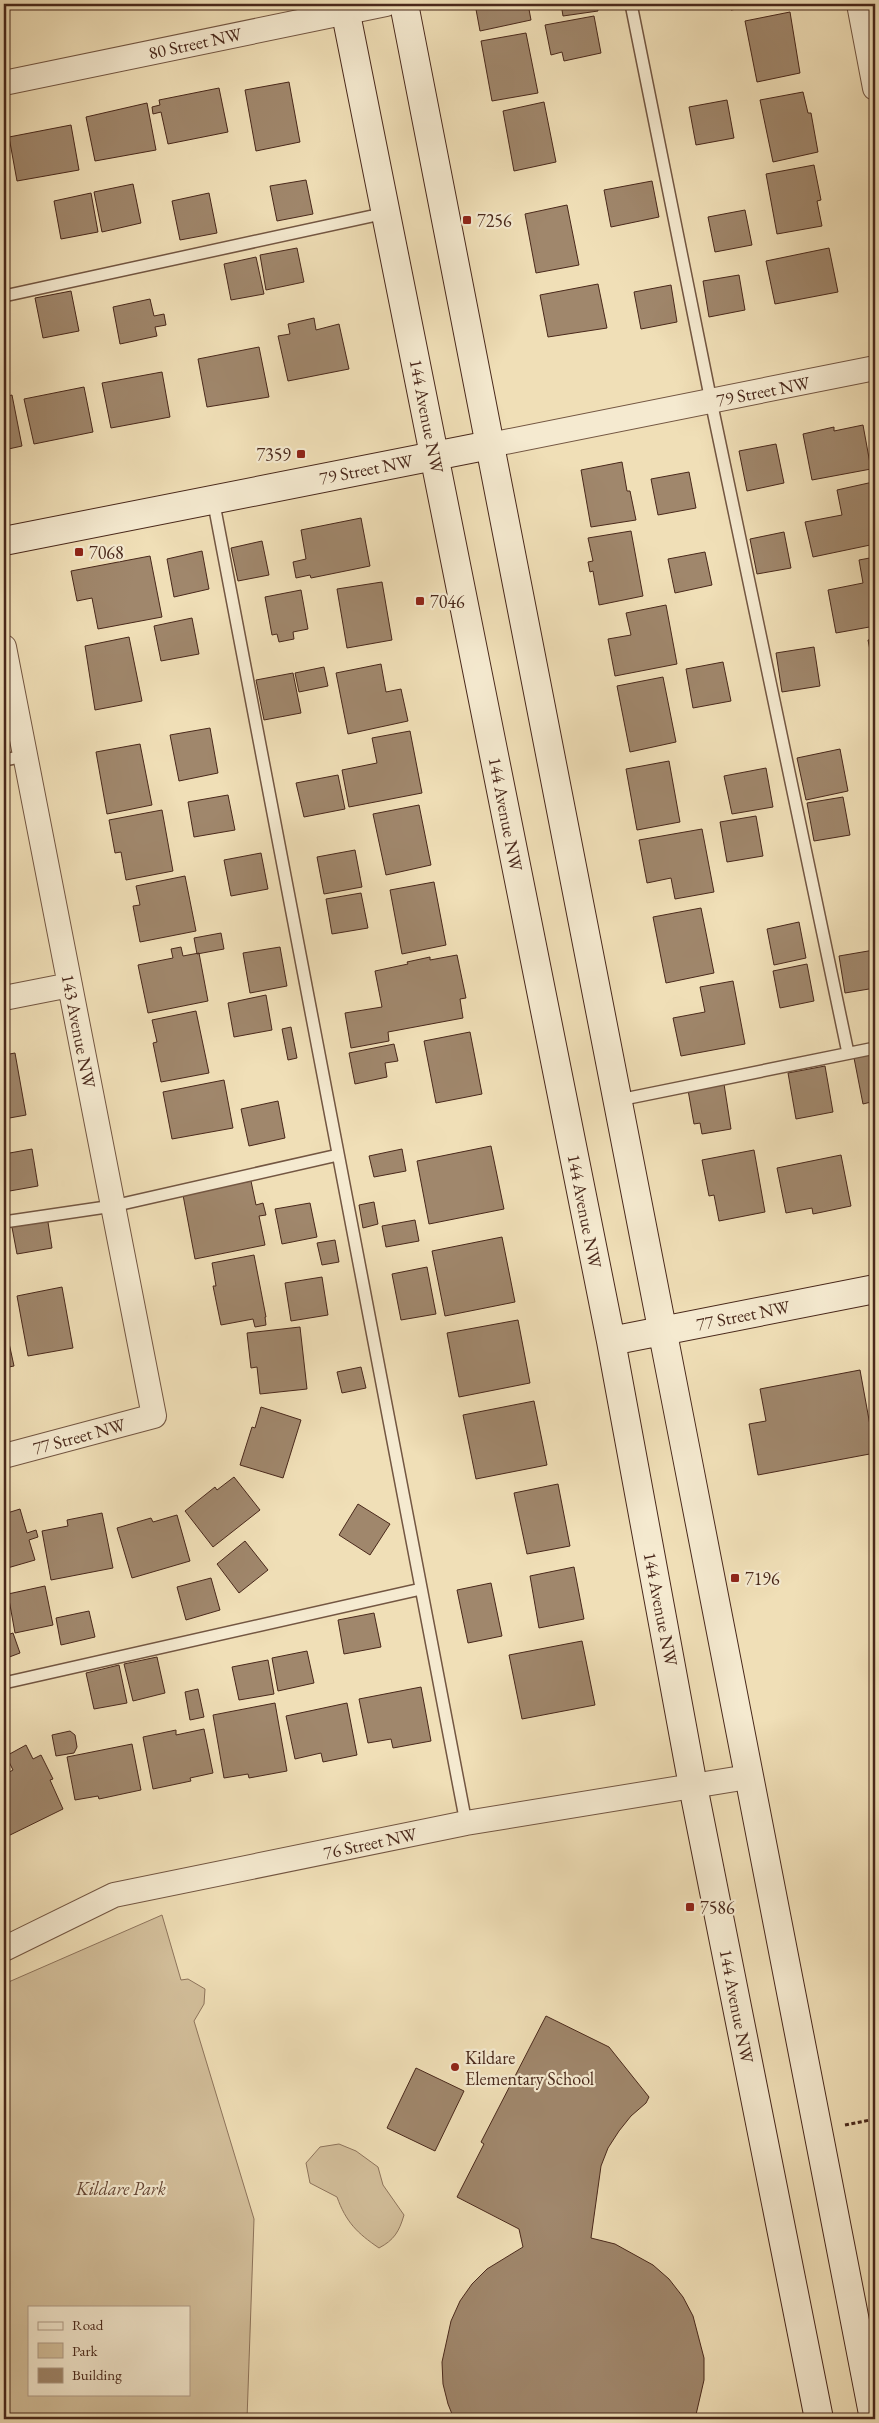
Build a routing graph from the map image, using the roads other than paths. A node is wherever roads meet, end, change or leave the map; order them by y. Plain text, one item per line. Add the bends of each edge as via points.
1 (386, 4) edge
2 (404, 4) edge
3 (631, 4) edge
4 (859, 4) edge
5 (345, 8) edge
6 (4, 83) edge
7 (875, 88) edge
8 (388, 212) junction
9 (4, 296) edge
10 (875, 368) edge
11 (711, 401) junction
12 (490, 445) junction
13 (435, 456) junction
14 (214, 499) junction
15 (4, 541) edge
16 (4, 647) edge
17 (15, 758) edge
18 (70, 985) junction
19 (4, 998) edge
20 (875, 1048) edge
21 (848, 1053) junction
22 (619, 1100) junction
23 (338, 1155) junction
24 (113, 1206) junction
25 (4, 1222) edge
26 (875, 1289) edge
27 (664, 1331) junction
28 (611, 1341) junction
29 (154, 1416) joint
30 (4, 1456) edge
31 (421, 1589) junction
32 (4, 1682) edge
33 (748, 1777) junction
34 (693, 1786) junction
35 (466, 1823) junction
36 (4, 1949) edge
37 (819, 2419) edge
38 (874, 2419) edge

1 - 5 street, 80 Street NW
2 - 12 street
3 - 11 lane
4 - 7 street
5 - 6 street, 80 Street NW
5 - 8 street, 144 Avenue NW
8 - 9 lane
8 - 13 street, 144 Avenue NW
10 - 11 street, 79 Street NW
11 - 12 street, 79 Street NW
11 - 21 lane
12 - 13 street, 79 Street NW
12 - 22 street
13 - 14 street, 79 Street NW
13 - 28 street, 144 Avenue NW
14 - 15 street, 79 Street NW
14 - 23 lane
16 - 17 street, 143 Avenue NW
17 - 18 street, 143 Avenue NW
18 - 19 street
18 - 24 street, 143 Avenue NW
20 - 21 lane
21 - 22 lane
22 - 27 street
23 - 24 lane
23 - 31 lane
24 - 25 lane
24 - 29 street, 143 Avenue NW
26 - 27 street, 77 Street NW
27 - 28 street, 77 Street NW
27 - 33 street
28 - 34 street, 144 Avenue NW
29 - 30 street, 77 Street NW
31 - 32 lane
31 - 35 lane
33 - 34 street, 76 Street NW
33 - 38 street
34 - 35 street, 76 Street NW
34 - 37 street, 144 Avenue NW
35 - 36 street, 76 Street NW via 114,1895

